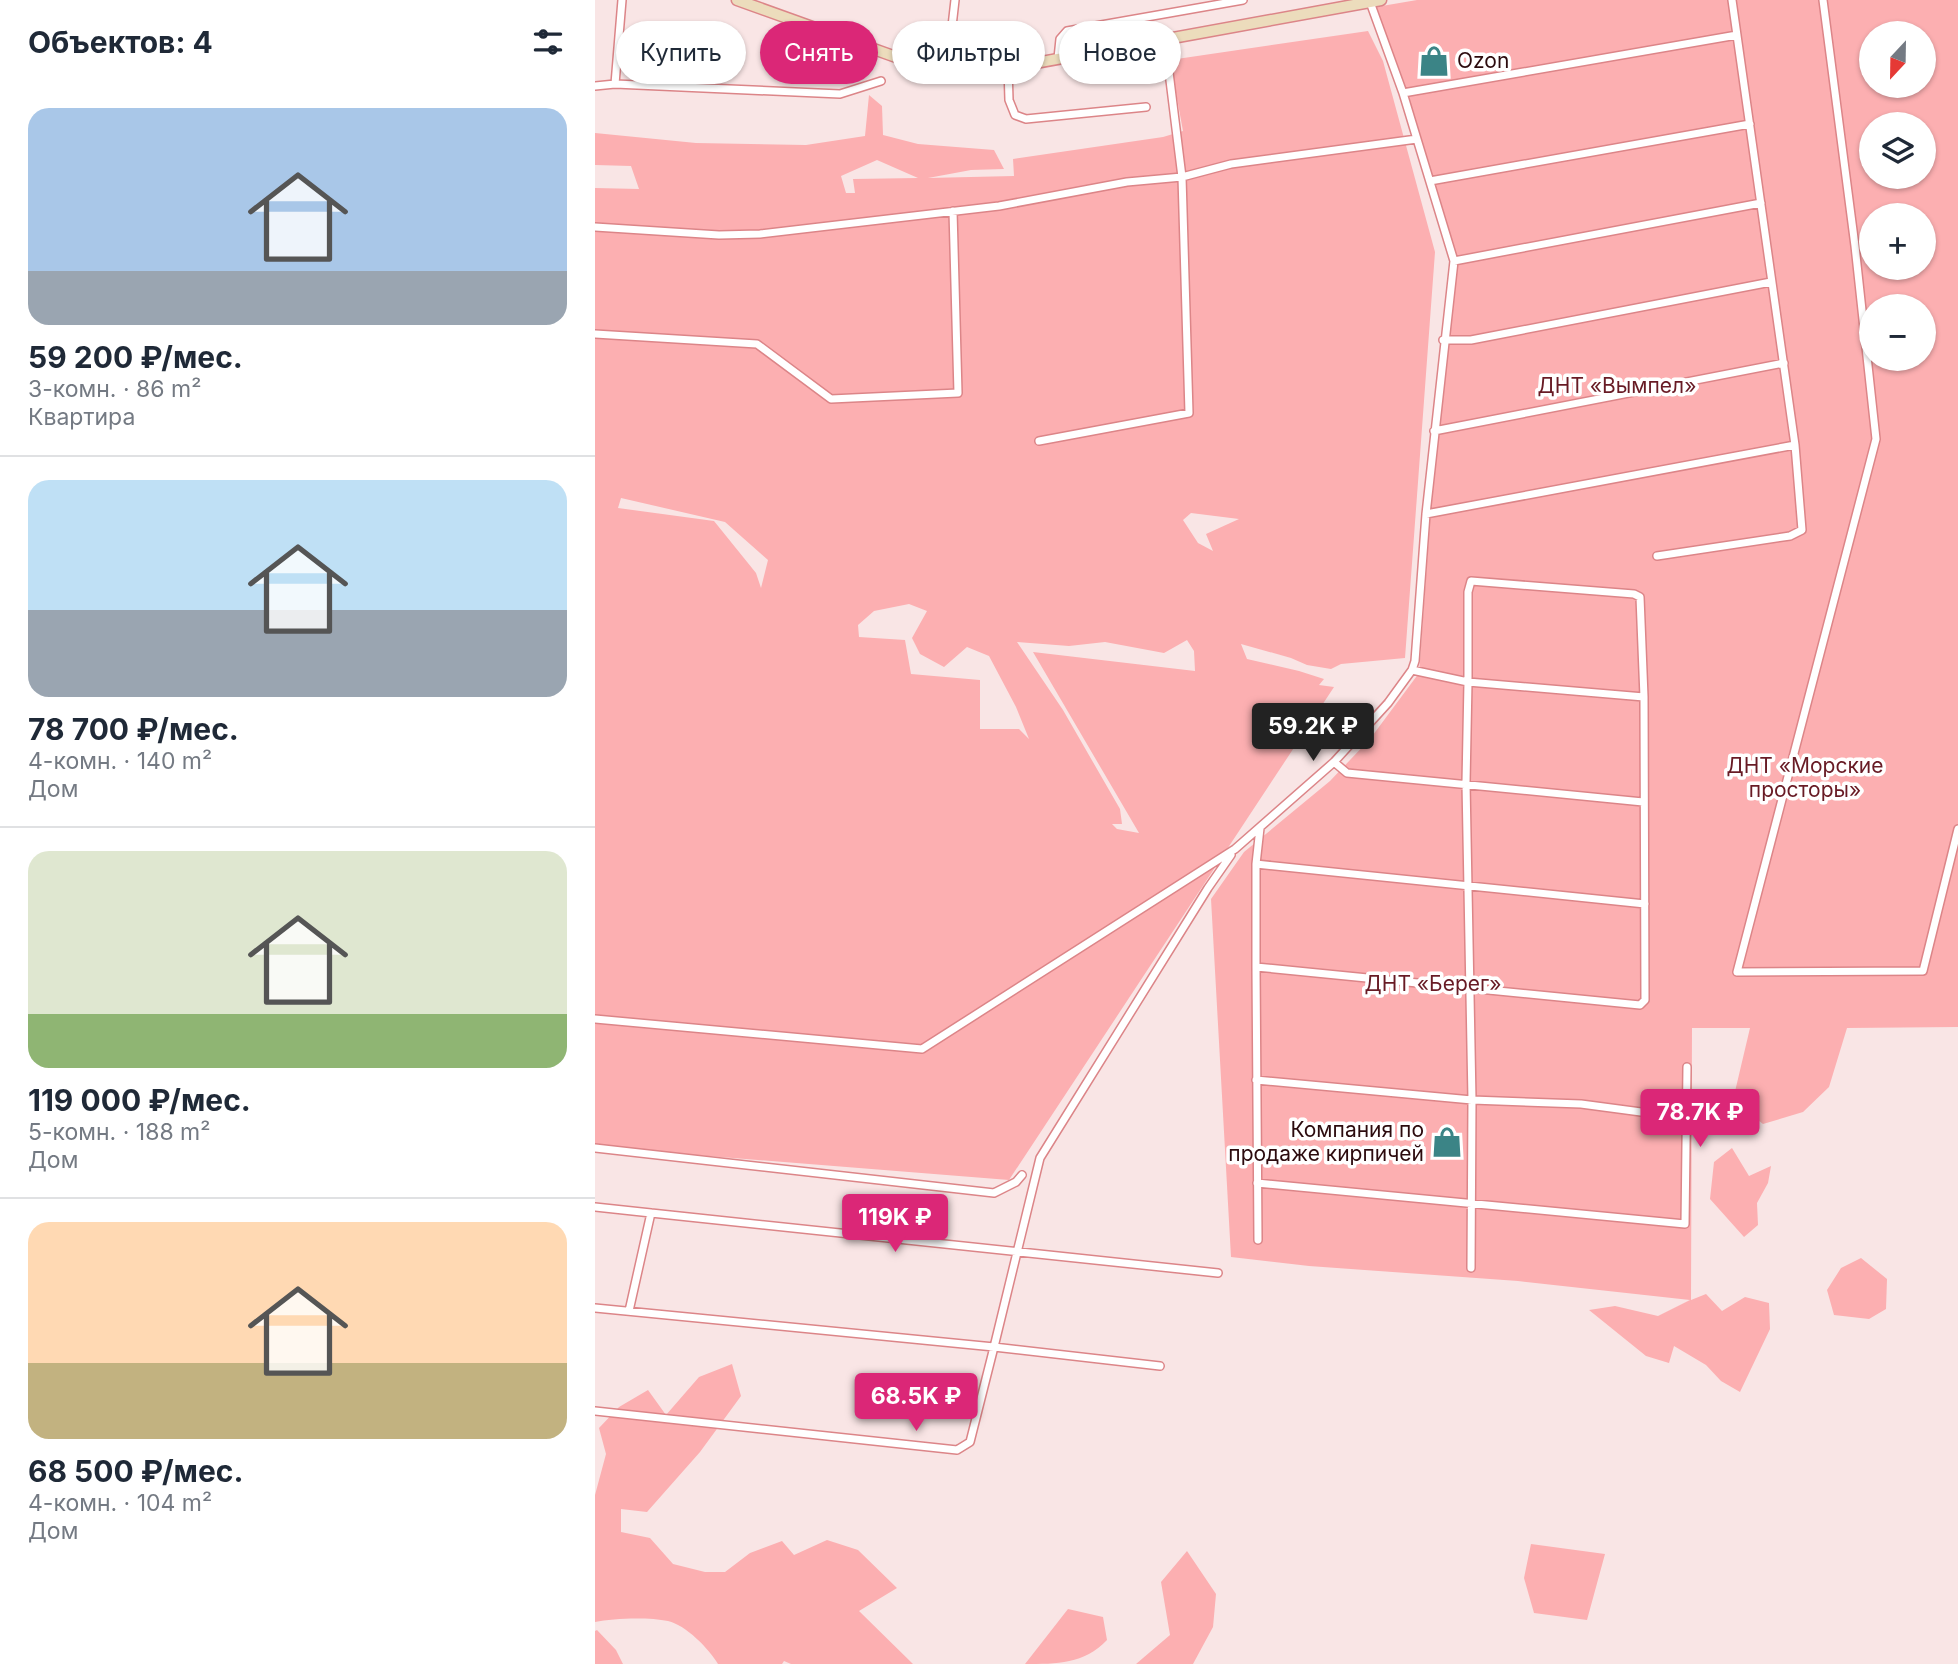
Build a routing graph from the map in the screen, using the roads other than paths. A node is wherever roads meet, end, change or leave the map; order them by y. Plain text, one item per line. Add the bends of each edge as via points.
1 (622, 0) edge
2 (955, 0) edge
3 (1243, 0) edge
4 (1732, 0) edge
5 (1823, 0) edge
6 (743, 1) edge
7 (1375, 1) edge
8 (1329, 5) edge
9 (953, 21) edge
10 (1737, 35) junction
11 (1181, 37) edge
12 (892, 56) edge
13 (1058, 58) joint
14 (1045, 61) edge
15 (881, 81) dead end
16 (615, 84) junction
17 (1008, 84) edge
18 (1170, 84) edge
19 (595, 86) edge
20 (1403, 93) junction
21 (1146, 107) dead end
22 (1750, 124) junction
23 (1417, 139) junction
24 (1182, 177) junction
25 (1430, 181) junction
26 (1761, 203) junction
27 (953, 211) junction
28 (595, 227) edge
29 (1454, 261) junction
30 (1771, 282) junction
31 (595, 334) edge
32 (1443, 340) junction
33 (1784, 363) junction
34 (1434, 431) junction
35 (1039, 441) dead end
36 (1795, 445) junction
37 (1426, 514) junction
38 (1657, 556) dead end
39 (1412, 670) junction
40 (1468, 682) junction
41 (1644, 698) junction
42 (1334, 762) junction
43 (1466, 783) junction
44 (1643, 802) junction
45 (1260, 827) junction
46 (1958, 829) edge
47 (1235, 849) junction
48 (1256, 864) junction
49 (1468, 886) junction
50 (1645, 904) junction
51 (1256, 967) junction
52 (1468, 989) junction
53 (595, 1020) edge
54 (1687, 1067) dead end
55 (1256, 1080) junction
56 (1472, 1100) junction
57 (1686, 1118) junction
58 (595, 1148) edge
59 (1021, 1175) dead end
60 (1257, 1184) junction
61 (1469, 1203) junction
62 (595, 1207) edge
63 (651, 1213) junction
64 (1258, 1240) dead end
65 (1017, 1253) junction
66 (1471, 1268) dead end
67 (1218, 1273) dead end
68 (595, 1308) edge
69 (629, 1311) junction
70 (994, 1347) junction
71 (1160, 1366) dead end
72 (595, 1411) edge

1 - 16 street
2 - 9 street
3 - 13 street via 1066,31
4 - 10 street
5 - 46 street via 1876,439 1737,972 1923,971
6 - 12 main road
7 - 8 main road
7 - 20 street
8 - 11 main road
10 - 20 street
10 - 22 street
13 - 14 main road
15 - 16 street via 840,94
16 - 19 street
17 - 21 street via 1015,116 1026,120
18 - 24 street
20 - 23 street
22 - 25 street
22 - 26 street
23 - 24 street via 1231,164
23 - 25 street
24 - 27 street
24 - 35 street via 1189,413
25 - 29 street
26 - 29 street
26 - 30 street
27 - 28 street via 760,234
27 - 31 street via 958,393 831,399 757,344
29 - 32 street
30 - 32 street via 1471,340
30 - 33 street
32 - 34 street
33 - 34 street
33 - 36 street
34 - 37 street
36 - 37 street
36 - 38 street via 1803,530
37 - 39 street
39 - 40 street
39 - 42 street
40 - 41 street
40 - 41 street via 1471,581 1635,594 1642,603
40 - 43 street
41 - 44 street
42 - 43 street via 1347,774
42 - 45 street
43 - 44 street
43 - 49 street
44 - 50 street
45 - 47 street
45 - 48 street
47 - 53 street via 922,1049
47 - 65 street via 1040,1158
48 - 49 street
48 - 51 street
49 - 50 street
49 - 52 street
50 - 52 street via 1645,1000 1640,1005
51 - 52 street
51 - 55 street
52 - 56 street
54 - 57 street
55 - 56 street
55 - 60 street
56 - 57 street via 1581,1104
56 - 61 street
57 - 61 street via 1685,1224
58 - 59 street via 995,1193
60 - 61 street
60 - 64 street
61 - 66 street
62 - 63 street
63 - 65 street
63 - 69 street
65 - 67 street
65 - 70 street
68 - 69 street
69 - 70 street
70 - 71 street
70 - 72 street via 970,1442 957,1450

